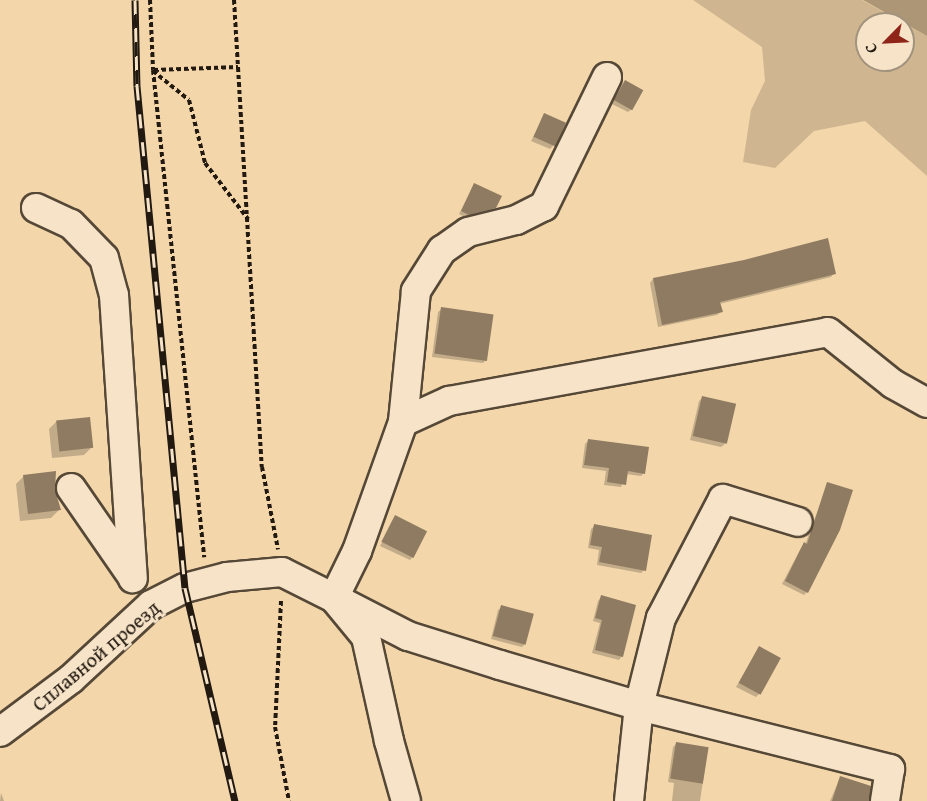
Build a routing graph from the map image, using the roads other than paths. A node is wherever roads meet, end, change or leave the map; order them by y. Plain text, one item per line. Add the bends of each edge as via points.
1 (608, 77) dead end
2 (36, 208) dead end
3 (927, 403) edge
4 (403, 422) junction
5 (71, 488) dead end
6 (798, 522) dead end
7 (133, 578) junction
8 (334, 598) junction
9 (151, 605) junction
10 (639, 706) junction
11 (0, 732) edge
12 (406, 801) edge
13 (629, 801) edge
14 (885, 801) edge

1 - 4 street via 544,206 516,220 468,232 442,250 416,291
2 - 7 street via 71,224 104,258 114,295
3 - 4 street via 893,384 828,332 449,401
4 - 8 street via 357,551
5 - 7 street
6 - 10 street via 723,499 661,618
7 - 9 street
8 - 9 street, Сплавной проезд via 282,572 227,577
8 - 10 street via 408,636
8 - 12 street via 366,637
9 - 11 street, Сплавной проезд via 71,679
10 - 13 street
10 - 14 street via 890,769

